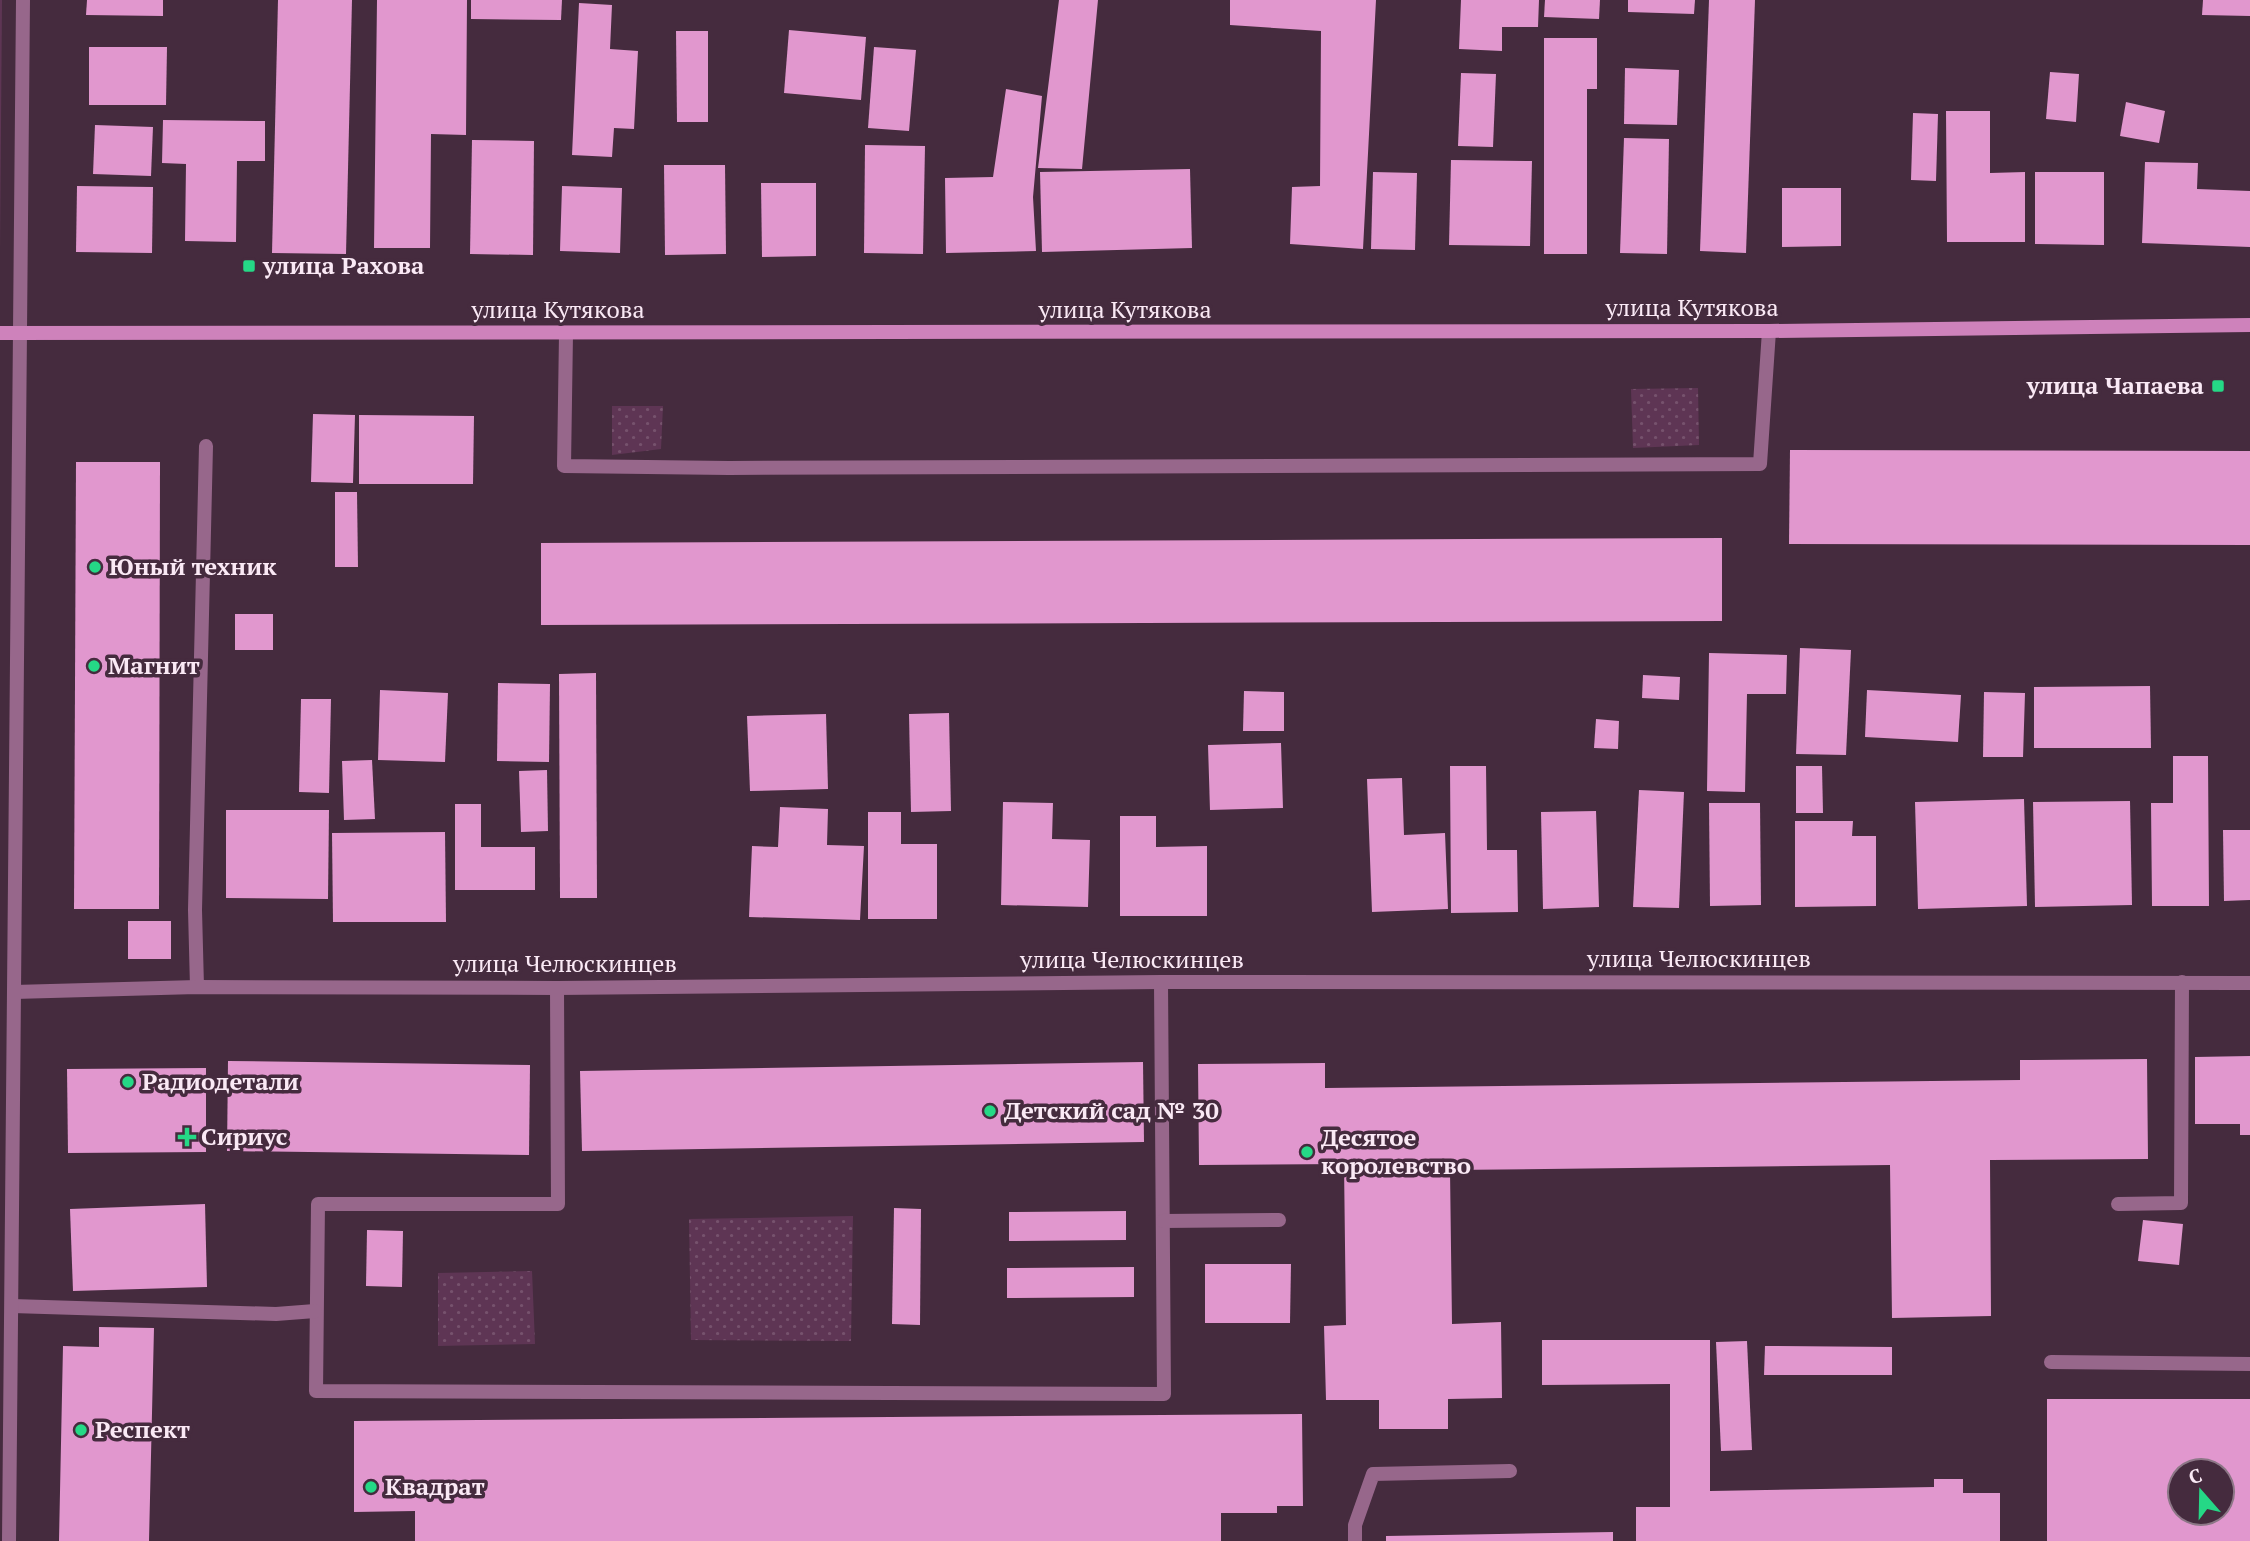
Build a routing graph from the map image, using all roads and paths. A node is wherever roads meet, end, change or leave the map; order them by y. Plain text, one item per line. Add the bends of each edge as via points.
1 (23, 0) edge
2 (2250, 325) edge
3 (1769, 331) junction
4 (0, 333) edge
5 (20, 334) junction
6 (566, 334) junction
7 (206, 446) dead end
8 (1161, 982) junction
9 (2182, 982) junction
10 (2250, 983) edge
11 (197, 987) junction
12 (556, 988) junction
13 (14, 992) junction
14 (2118, 1204) dead end
15 (1279, 1220) dead end
16 (1163, 1221) junction
17 (12, 1306) junction
18 (315, 1311) junction
19 (2050, 1362) dead end
20 (2250, 1364) edge
21 (1510, 1471) dead end
22 (9, 1541) edge
23 (1355, 1541) edge

1 - 5 street
2 - 3 street, улица Кутякова
3 - 6 street, улица Кутякова
3 - 6 street via 1760,464 729,468 564,466
4 - 5 street, улица Кутякова
5 - 6 street, улица Кутякова
5 - 13 street
7 - 11 street
8 - 9 street, улица Челюскинцев
8 - 12 street, улица Челюскинцев
8 - 16 street
9 - 10 street, улица Челюскинцев
9 - 14 street via 2181,1203
11 - 12 street, улица Челюскинцев
11 - 13 street, улица Челюскинцев
12 - 18 street via 558,1204 318,1204
13 - 17 street
15 - 16 street
16 - 18 street via 1164,1394 316,1391
17 - 18 street via 276,1314
17 - 22 street
19 - 20 street
21 - 23 street via 1373,1474 1355,1525

